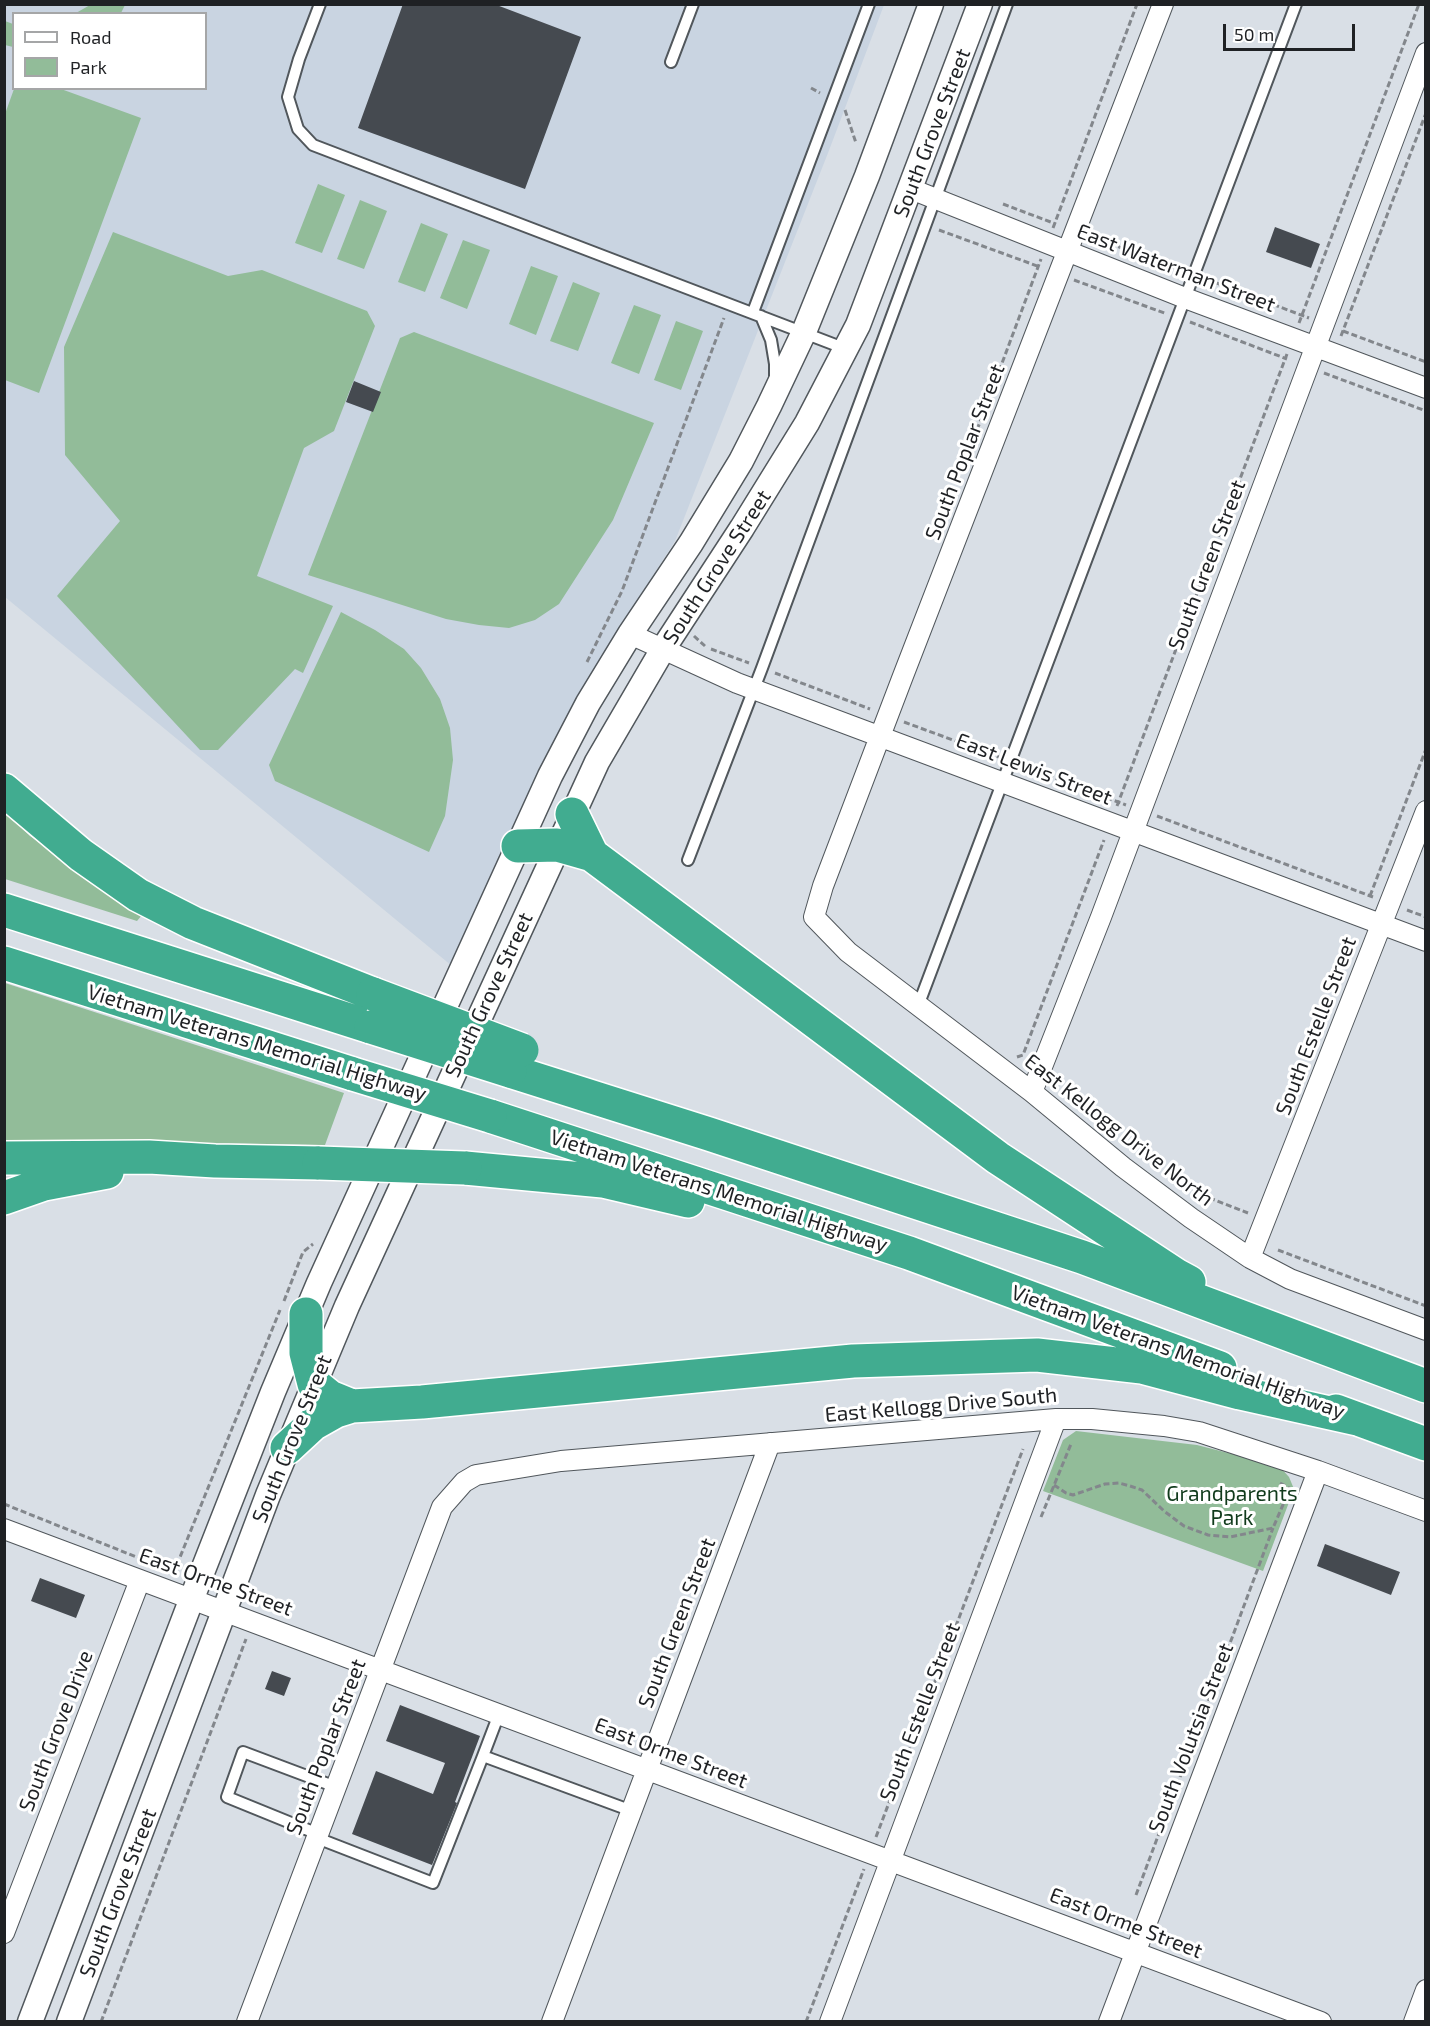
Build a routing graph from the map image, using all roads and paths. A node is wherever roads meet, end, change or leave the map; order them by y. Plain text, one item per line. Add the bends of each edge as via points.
1 (320, 4) edge
2 (693, 4) edge
3 (869, 4) edge
4 (931, 4) edge
5 (980, 4) edge
6 (1007, 4) edge
7 (1137, 4) edge
8 (1163, 4) edge
9 (1296, 4) edge
10 (1419, 4) edge
11 (1425, 53) edge
12 (671, 62) dead end
13 (811, 88) dead end
14 (833, 101) junction
15 (876, 153) junction
16 (911, 189) junction
17 (935, 199) junction
18 (1002, 204) dead end
19 (1054, 223) junction
20 (1076, 231) junction
21 (1047, 244) junction
22 (1067, 252) junction
23 (1193, 275) junction
24 (1185, 298) junction
25 (757, 314) junction
26 (1302, 316) junction
27 (1323, 324) junction
28 (804, 332) junction
29 (1293, 339) junction
30 (1315, 347) junction
31 (846, 350) junction
32 (1425, 362) edge
33 (1425, 388) edge
34 (776, 392) junction
35 (973, 440) dead end
36 (622, 591) dead end
37 (627, 595) dead end
38 (691, 633) dead end
39 (630, 634) junction
40 (663, 649) junction
41 (762, 668) junction
42 (754, 689) junction
43 (909, 714) dead end
44 (897, 719) junction
45 (889, 741) junction
46 (1011, 762) junction
47 (1002, 783) junction
48 (6, 790) edge
49 (1119, 802) junction
50 (1141, 810) junction
51 (1425, 811) edge
52 (572, 814) junction
53 (1110, 824) junction
54 (1133, 832) junction
55 (557, 845) junction
56 (518, 846) junction
57 (592, 855) junction
58 (688, 860) dead end
59 (1390, 904) junction
60 (4, 910) edge
61 (814, 917) joint
62 (1425, 917) edge
63 (1382, 925) junction
64 (1425, 941) edge
65 (4, 963) edge
66 (918, 1006) junction
67 (516, 1061) junction
68 (1035, 1086) junction
69 (4, 1158) edge
70 (215, 1161) junction
71 (1181, 1186) dead end
72 (4, 1198) edge
73 (1266, 1218) junction
74 (1272, 1248) dead end
75 (909, 1252) junction
76 (1250, 1258) junction
77 (1425, 1306) edge
78 (306, 1314) junction
79 (1425, 1330) edge
80 (1311, 1343) junction
81 (314, 1384) junction
82 (1425, 1386) edge
83 (352, 1406) junction
84 (1056, 1419) junction
85 (1357, 1419) junction
86 (770, 1443) junction
87 (1425, 1444) edge
88 (287, 1448) junction
89 (1023, 1449) dead end
90 (1318, 1471) junction
91 (1281, 1483) dead end
92 (1054, 1485) dead end
93 (455, 1492) joint
94 (4, 1504) edge
95 (1425, 1511) edge
96 (1273, 1528) junction
97 (4, 1529) edge
98 (153, 1563) dead end
99 (164, 1568) dead end
100 (174, 1572) dead end
101 (140, 1580) junction
102 (192, 1599) junction
103 (225, 1611) junction
104 (246, 1637) dead end
105 (381, 1670) junction
106 (499, 1714) junction
107 (483, 1756) junction
108 (647, 1769) junction
109 (336, 1787) junction
110 (632, 1811) junction
111 (317, 1836) junction
112 (870, 1853) junction
113 (890, 1860) junction
114 (1133, 1901) dead end
115 (4, 1933) edge
116 (1136, 1952) junction
117 (1425, 1990) edge
118 (30, 2022) edge
119 (69, 2022) edge
120 (101, 2022) edge
121 (247, 2022) edge
122 (552, 2022) edge
123 (806, 2022) edge
124 (830, 2022) edge
125 (1109, 2022) edge
126 (1321, 2022) edge
127 (1414, 2022) edge

1 - 25 lane via 288,97 298,129 313,145
2 - 12 lane
3 - 14 lane
4 - 15 street, South Grove Street
5 - 16 street, South Grove Street
6 - 17 lane
7 - 19 path
8 - 20 street, South Poplar Street
9 - 23 lane
10 - 26 path
11 - 27 street, South Green Street
13 - 14 path
14 - 15 path via 844,107 856,144
14 - 25 lane
15 - 28 street, South Grove Street
16 - 17 street, East Waterman Street
16 - 31 street, South Grove Street
17 - 21 street, East Waterman Street
17 - 41 lane
18 - 19 path
19 - 20 path
19 - 21 path
20 - 22 street, South Poplar Street
20 - 23 path
21 - 22 street, East Waterman Street
21 - 35 path
22 - 24 street, East Waterman Street
22 - 44 street, South Poplar Street
23 - 24 lane
23 - 26 path
24 - 29 street, East Waterman Street
24 - 46 lane
25 - 28 lane
25 - 34 lane via 771,340
26 - 27 path
26 - 29 path
27 - 30 street, South Green Street
27 - 32 path
28 - 31 lane
28 - 34 street, South Grove Street
29 - 30 street, East Waterman Street
29 - 49 path
30 - 33 street, East Waterman Street
30 - 50 street, South Green Street
31 - 40 street, South Grove Street via 781,467
34 - 39 street, South Grove Street via 735,471
36 - 37 path
38 - 41 path via 704,646
39 - 40 street, East Lewis Street
39 - 56 street, South Grove Street via 588,703
40 - 42 street, East Lewis Street
40 - 52 street, South Grove Street via 602,753
41 - 42 lane
41 - 44 path
42 - 45 street, East Lewis Street
42 - 58 lane
43 - 44 path
44 - 45 street, South Poplar Street
44 - 45 path
44 - 46 path
45 - 47 street, East Lewis Street
45 - 61 street, South Poplar Street via 823,886
46 - 47 lane
46 - 49 path
47 - 53 street, East Lewis Street
47 - 66 lane
48 - 67 highway, bridge via 81,855 138,895 193,923 373,994
49 - 50 path
49 - 53 path
50 - 54 street, South Green Street
50 - 59 path
51 - 59 street, South Estelle Street
52 - 55 street, South Grove Street
52 - 57 highway
53 - 54 street, East Lewis Street
53 - 68 path via 1023,1055 1011,1060
54 - 63 street, East Lewis Street
54 - 68 street, South Green Street
55 - 56 highway
55 - 57 highway
55 - 81 street, South Grove Street
56 - 78 street, South Grove Street
57 - 80 highway via 998,1158 1176,1275
59 - 62 path
59 - 63 street, South Estelle Street
60 - 67 highway, bridge via 371,1027
61 - 66 street, East Kellogg Drive North via 848,952
63 - 64 street, East Lewis Street
63 - 73 street, South Estelle Street
65 - 75 highway, Vietnam Veterans Memorial Highway, bridge
66 - 68 street, East Kellogg Drive North
67 - 80 highway via 709,1134 1082,1257
68 - 76 street, East Kellogg Drive North via 1132,1173
69 - 70 highway via 149,1157
70 - 72 highway via 99,1173 44,1184
70 - 75 highway, bridge via 465,1168 603,1181
71 - 73 path
73 - 76 street, South Estelle Street
74 - 77 path
75 - 85 highway, Vietnam Veterans Memorial Highway
76 - 79 street, East Kellogg Drive North via 1290,1279
78 - 81 highway via 306,1353
78 - 102 street, South Grove Street
80 - 82 highway
81 - 83 highway via 330,1397
81 - 88 street, South Grove Street
83 - 85 highway via 853,1361 1037,1355 1142,1367
83 - 88 highway via 312,1424
84 - 86 street, East Kellogg Drive South
84 - 90 street, East Kellogg Drive South via 1114,1420 1199,1432
84 - 113 street, South Estelle Street
85 - 87 highway, Vietnam Veterans Memorial Highway
86 - 93 street, East Kellogg Drive South via 524,1466 476,1474
86 - 108 street, South Green Street
88 - 103 street, South Grove Street
89 - 112 path
90 - 95 street, East Kellogg Drive South
90 - 116 street, South Volutsia Street
91 - 96 path via 1291,1488
92 - 96 path via 1073,1495 1104,1484 1130,1486 1142,1490 1184,1526 1208,1535 1230,1537
93 - 105 street, South Poplar Street via 442,1507
94 - 98 path
96 - 114 path
97 - 101 street, East Orme Street
99 - 100 path
101 - 102 street, East Orme Street
101 - 115 street, South Grove Drive
102 - 103 street, East Orme Street
102 - 118 street, South Grove Street
103 - 105 street, East Orme Street
103 - 119 street, South Grove Street
104 - 120 path
105 - 106 street, East Orme Street
105 - 109 street, South Poplar Street
106 - 107 lane
106 - 108 street, East Orme Street
107 - 110 lane
107 - 111 lane via 433,1883
108 - 110 street, South Green Street
108 - 112 street, East Orme Street
109 - 111 street, South Poplar Street
109 - 111 lane via 243,1752 227,1797
110 - 122 street, South Green Street
111 - 121 street, South Poplar Street
112 - 113 street, East Orme Street
112 - 123 path
113 - 116 street, East Orme Street
113 - 124 street, South Estelle Street
116 - 125 street, South Volutsia Street
116 - 126 street, East Orme Street
117 - 127 street

